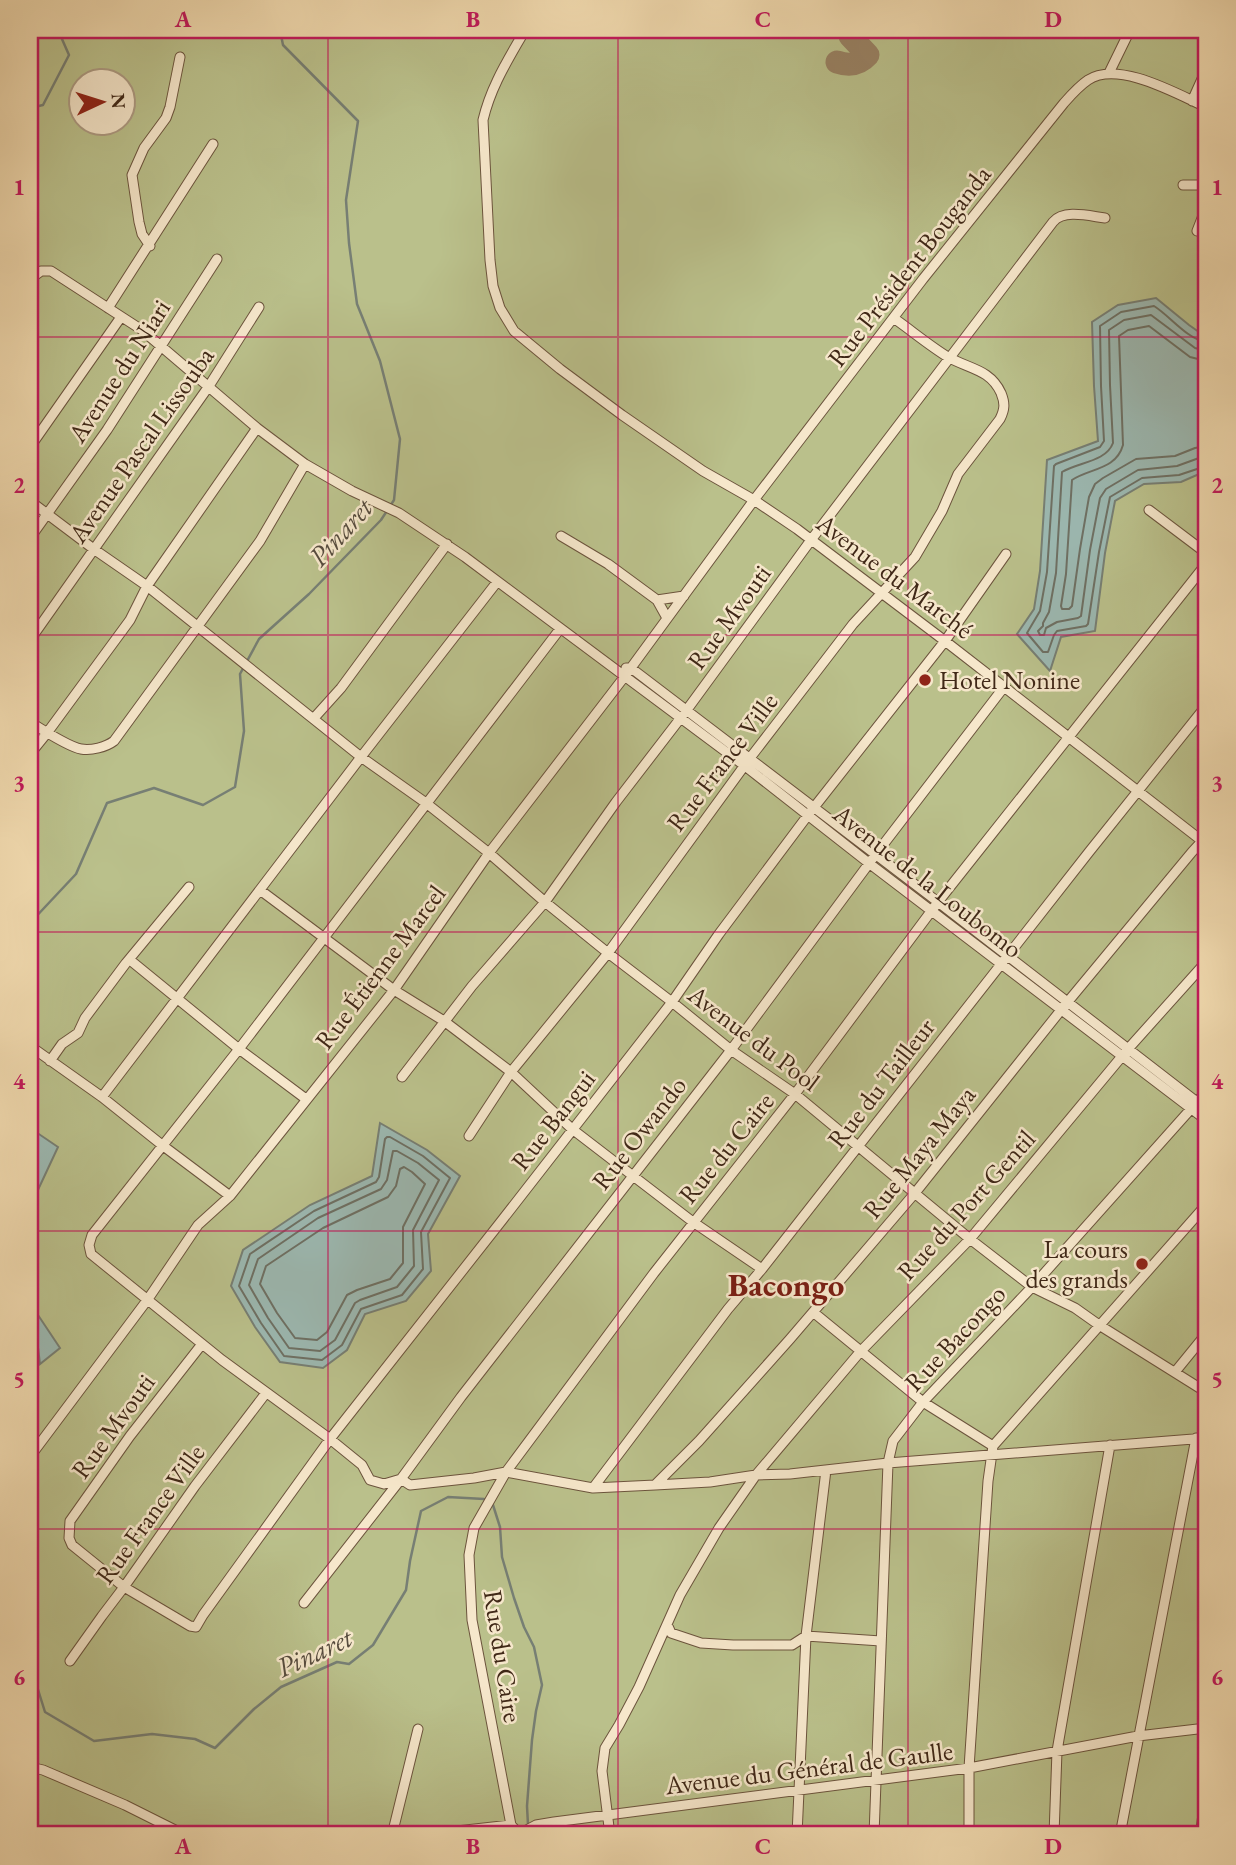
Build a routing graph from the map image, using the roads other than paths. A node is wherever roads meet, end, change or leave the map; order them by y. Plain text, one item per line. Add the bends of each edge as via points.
1 (525, 30) edge
2 (1130, 30) edge
3 (180, 57) dead end
4 (1206, 70) edge
5 (1108, 73) junction
6 (1192, 101) junction
7 (1206, 107) edge
8 (213, 144) dead end
9 (1183, 185) dead end
10 (1206, 185) edge
11 (1206, 208) edge
12 (1105, 218) dead end
13 (1197, 232) dead end
14 (150, 246) junction
15 (217, 259) dead end
16 (30, 279) edge
17 (259, 307) dead end
18 (108, 308) junction
19 (121, 317) junction
20 (895, 319) junction
21 (161, 345) junction
22 (949, 358) junction
23 (209, 386) junction
24 (257, 428) junction
25 (30, 447) edge
26 (305, 464) junction
27 (754, 500) junction
28 (30, 501) edge
29 (1149, 510) dead end
30 (47, 515) junction
31 (561, 536) dead end
32 (30, 538) edge
33 (811, 540) junction
34 (446, 544) junction
35 (94, 550) junction
36 (1206, 552) edge
37 (1006, 554) dead end
38 (1206, 564) edge
39 (497, 582) junction
40 (147, 586) junction
41 (881, 593) junction
42 (684, 596) junction
43 (657, 600) junction
44 (667, 618) junction
45 (198, 625) junction
46 (560, 629) junction
47 (30, 640) edge
48 (945, 641) junction
49 (628, 672) junction
50 (1004, 687) junction
51 (1206, 706) edge
52 (683, 715) junction
53 (314, 718) junction
54 (30, 722) edge
55 (47, 733) junction
56 (1070, 738) junction
57 (30, 754) edge
58 (361, 757) junction
59 (747, 762) junction
60 (1139, 792) junction
61 (426, 803) junction
62 (811, 811) junction
63 (1205, 841) edge
64 (489, 853) junction
65 (876, 854) junction
66 (870, 864) junction
67 (189, 887) dead end
68 (260, 890) junction
69 (545, 902) junction
70 (938, 902) junction
71 (932, 911) junction
72 (324, 937) junction
73 (608, 953) junction
74 (1008, 956) junction
75 (130, 960) junction
76 (1206, 962) edge
77 (1002, 964) junction
78 (394, 989) junction
79 (178, 999) junction
80 (1068, 1001) junction
81 (671, 1002) junction
82 (1060, 1010) junction
83 (444, 1021) junction
84 (30, 1046) edge
85 (239, 1049) junction
86 (731, 1050) junction
87 (1125, 1053) junction
88 (50, 1060) junction
89 (511, 1072) junction
90 (402, 1077) dead end
91 (1206, 1093) edge
92 (795, 1094) junction
93 (102, 1097) junction
94 (306, 1099) junction
95 (1195, 1105) junction
96 (1206, 1109) edge
97 (1206, 1120) edge
98 (572, 1129) junction
99 (469, 1136) dead end
100 (162, 1145) junction
101 (859, 1146) junction
102 (633, 1176) junction
103 (915, 1193) junction
104 (230, 1196) junction
105 (1206, 1205) edge
106 (692, 1223) junction
107 (970, 1238) junction
108 (762, 1269) junction
109 (1032, 1286) junction
110 (148, 1299) junction
111 (813, 1312) junction
112 (1099, 1325) junction
113 (1206, 1334) edge
114 (202, 1344) junction
115 (860, 1352) junction
116 (1175, 1372) junction
117 (1206, 1392) edge
118 (266, 1393) junction
119 (923, 1402) junction
120 (1201, 1438) edge
121 (330, 1439) junction
122 (1110, 1445) junction
123 (993, 1451) junction
124 (32, 1454) dead end
125 (888, 1464) junction
126 (826, 1471) junction
127 (506, 1472) junction
128 (755, 1475) junction
129 (401, 1479) junction
130 (655, 1485) junction
131 (593, 1488) junction
132 (124, 1587) junction
133 (304, 1602) dead end
134 (667, 1624) junction
135 (806, 1636) junction
136 (881, 1641) junction
137 (70, 1661) dead end
138 (1206, 1728) edge
139 (418, 1729) dead end
140 (1138, 1736) junction
141 (1057, 1751) junction
142 (30, 1767) edge
143 (969, 1768) junction
144 (877, 1781) junction
145 (1206, 1790) edge
146 (798, 1791) junction
147 (608, 1816) junction
148 (511, 1825) junction
149 (1202, 1833) edge
150 (519, 1834) edge
151 (185, 1835) edge
152 (392, 1835) edge
153 (421, 1835) edge
154 (610, 1835) edge
155 (797, 1835) edge
156 (874, 1835) edge
157 (969, 1835) edge
158 (1054, 1835) edge
159 (1120, 1835) edge

1 - 27 street, Avenue du Marché via 494,85 483,120 490,260 500,308 514,331 560,369 703,471
2 - 5 street
3 - 14 street via 166,118 144,148 132,175 142,234
4 - 6 street
5 - 6 street via 1131,76
5 - 20 street, Rue Président Bouganda via 1087,81 1064,103
6 - 7 street
8 - 14 street
9 - 10 street
11 - 13 street
12 - 22 street, Rue Mvouti via 1057,218
14 - 18 street
15 - 21 street, Avenue du Niari
16 - 18 street via 41,271 51,271
17 - 23 street, Avenue Pascal Lissouba
18 - 19 street
19 - 21 street
19 - 25 street
20 - 22 street
20 - 27 street, Rue Président Bouganda
21 - 23 street
21 - 30 street, Avenue du Niari
22 - 33 street, Rue Mvouti
22 - 41 street, Rue France Ville via 996,383 1004,411 958,474 915,557
23 - 24 street
23 - 35 street, Avenue Pascal Lissouba
24 - 26 street
24 - 40 street
26 - 34 street via 399,513
26 - 45 street via 260,541
27 - 33 street, Avenue du Marché
27 - 42 street, Rue Étienne Marcel
28 - 30 street, Avenue du Pool
29 - 36 street
30 - 32 street, Avenue du Niari
30 - 35 street, Avenue du Pool
31 - 43 street
33 - 41 street, Avenue du Marché
33 - 52 street, Rue Mvouti
34 - 39 street
34 - 53 street
35 - 40 street, Avenue du Pool
35 - 47 street, Avenue Pascal Lissouba
37 - 48 street, Rue Bangui
38 - 56 street, Rue du Caire
39 - 46 street
39 - 58 street
40 - 45 street, Avenue du Pool
40 - 55 street via 130,620
41 - 48 street, Avenue du Marché
41 - 59 street, Rue France Ville
42 - 43 street
42 - 44 street, Rue Étienne Marcel
43 - 44 street
44 - 49 street, Rue Étienne Marcel
45 - 53 street, Avenue du Pool
45 - 55 street via 114,741 81,750
46 - 49 street via 609,666
46 - 61 street
48 - 50 street, Avenue du Marché
48 - 62 street, Rue Bangui
49 - 52 street, Avenue de la Loubomo
49 - 64 street, Rue Étienne Marcel
50 - 56 street, Avenue du Marché
50 - 65 street, Rue Owando
51 - 60 street, Rue du Tailleur
52 - 59 street, Avenue de la Loubomo
52 - 69 street, Rue Mvouti
53 - 58 street, Avenue du Pool
54 - 55 street
55 - 57 street
56 - 60 street, Avenue du Marché
56 - 70 street, Rue du Caire
58 - 61 street, Avenue du Pool
58 - 68 street
59 - 62 street, Avenue de la Loubomo
59 - 73 street, Rue France Ville
60 - 63 street, Avenue du Marché
60 - 74 street, Rue du Tailleur
61 - 64 street, Avenue du Pool
61 - 72 street
62 - 65 street, Avenue de la Loubomo
62 - 66 street, Avenue de la Loubomo
62 - 81 street, Rue Bangui
63 - 80 street, Rue Maya Maya
64 - 69 street, Avenue du Pool
64 - 78 street, Rue Étienne Marcel
65 - 66 street, Rue Owando
65 - 70 street, Avenue de la Loubomo
66 - 71 street, Avenue de la Loubomo
66 - 86 street, Rue Owando
67 - 75 street
68 - 72 street
68 - 79 street
69 - 73 street, Avenue du Pool
69 - 83 street, Rue Mvouti
70 - 71 street, Rue du Caire
70 - 74 street, Avenue de la Loubomo
71 - 77 street, Avenue de la Loubomo
71 - 92 street, Rue du Caire
72 - 78 street
72 - 85 street
73 - 81 street, Avenue du Pool
73 - 89 street, Rue France Ville
74 - 77 street, Rue du Tailleur
74 - 80 street, Avenue de la Loubomo
75 - 79 street
75 - 88 street via 78,1033
76 - 87 street, Rue du Port Gentil
77 - 82 street, Avenue de la Loubomo
77 - 101 street, Rue du Tailleur
78 - 83 street
78 - 94 street, Rue Étienne Marcel
79 - 85 street
79 - 93 street
80 - 82 street, Rue Maya Maya
80 - 87 street, Avenue de la Loubomo
81 - 86 street, Avenue du Pool
81 - 98 street, Rue Bangui
82 - 87 street, Avenue de la Loubomo
82 - 103 street, Rue Maya Maya
83 - 89 street
83 - 90 street, Rue Mvouti
84 - 88 street
85 - 94 street
85 - 100 street
86 - 92 street, Avenue du Pool
86 - 102 street, Rue Owando
87 - 95 street, Avenue de la Loubomo
87 - 107 street, Rue du Port Gentil
88 - 93 street
89 - 98 street
89 - 99 street, Rue France Ville
91 - 95 street, Rue Bacongo
92 - 101 street, Avenue du Pool
92 - 106 street, Rue du Caire
93 - 100 street
94 - 104 street, Rue Étienne Marcel
95 - 96 street, Avenue de la Loubomo
95 - 97 street, Avenue de la Loubomo
95 - 109 street, Rue Bacongo
98 - 102 street
98 - 121 street, Rue Bangui
100 - 104 street
100 - 110 street via 89,1245 91,1254
101 - 103 street, Avenue du Pool
101 - 108 street, Rue du Tailleur
102 - 106 street
102 - 129 street, Rue Owando
103 - 107 street, Avenue du Pool
103 - 111 street, Rue Maya Maya
104 - 110 street, Rue Étienne Marcel via 198,1225
105 - 112 street
106 - 108 street
106 - 127 street, Rue du Caire
107 - 109 street, Avenue du Pool
107 - 115 street, Rue du Port Gentil
108 - 131 street, Rue du Tailleur
109 - 112 street, Avenue du Pool
109 - 119 street, Rue Bacongo
110 - 114 street
110 - 124 street, Rue Étienne Marcel
111 - 115 street
111 - 130 street, Rue Maya Maya
112 - 116 street, Avenue du Pool
112 - 123 street
113 - 116 street
114 - 118 street
114 - 132 street, Rue Mvouti via 71,1521 72,1545
115 - 119 street
115 - 128 street, Rue du Port Gentil
116 - 117 street, Avenue du Pool
118 - 121 street
118 - 132 street, Rue France Ville
119 - 123 street
119 - 125 street, Rue Bacongo via 893,1441
120 - 122 street
120 - 140 street
121 - 129 street via 362,1465 370,1480 384,1485
121 - 132 street, Rue Bangui via 196,1627
122 - 123 street
122 - 141 street
123 - 125 street
123 - 143 street
125 - 126 street
125 - 136 street, Rue Bacongo
126 - 128 street
126 - 135 street
127 - 129 street via 410,1485
127 - 131 street
127 - 148 street, Rue du Caire via 474,1528 469,1555 472,1620
128 - 130 street
128 - 134 street, Rue du Port Gentil via 697,1563
129 - 133 street, Rue Owando
130 - 131 street
132 - 137 street, Rue France Ville
134 - 135 street via 671,1633 701,1643 792,1645
134 - 147 street, Rue du Port Gentil via 605,1748 602,1771
135 - 136 street
135 - 146 street
136 - 144 street, Rue Bacongo
138 - 140 street, Avenue du Général de Gaulle
139 - 152 street
140 - 141 street, Avenue du Général de Gaulle
140 - 159 street
141 - 143 street, Avenue du Général de Gaulle
141 - 158 street
142 - 151 street
143 - 144 street, Avenue du Général de Gaulle
143 - 157 street
144 - 146 street, Avenue du Général de Gaulle
144 - 156 street, Rue Bacongo
145 - 149 street
146 - 147 street, Avenue du Général de Gaulle
146 - 155 street
147 - 150 street, Avenue du Général de Gaulle via 536,1825
147 - 154 street, Rue du Port Gentil
148 - 150 street, Avenue du Général de Gaulle
148 - 153 street

